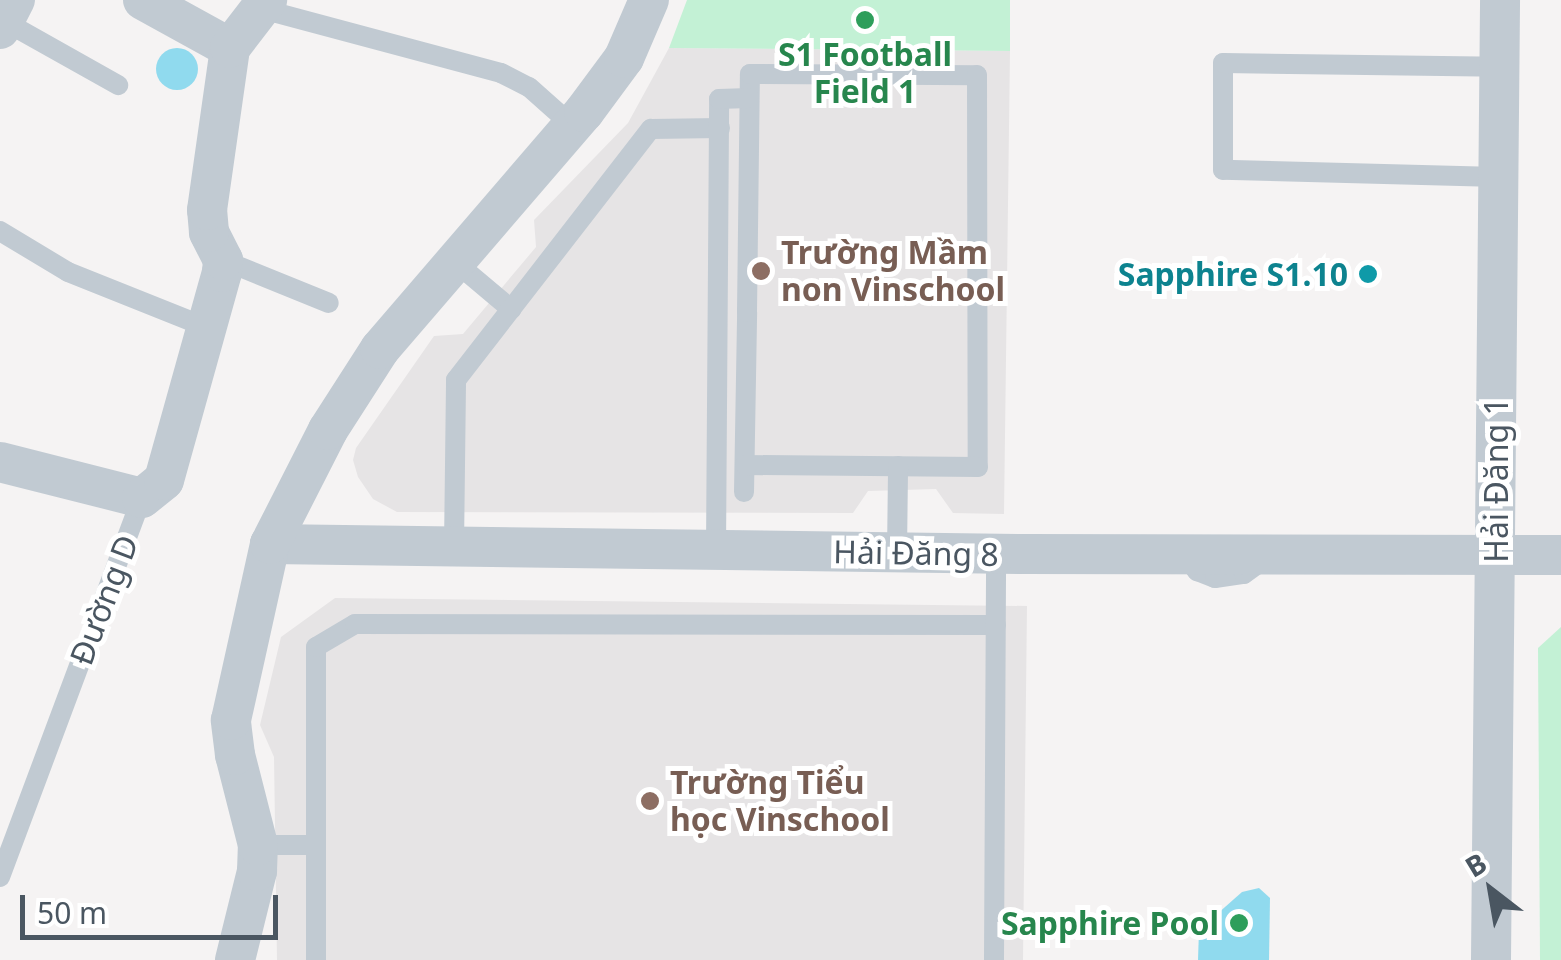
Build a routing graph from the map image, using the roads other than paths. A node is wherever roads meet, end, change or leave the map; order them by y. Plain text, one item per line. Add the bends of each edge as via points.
1 (142, 0) edge
2 (649, 0) edge
3 (1500, 0) edge
4 (264, 4) edge
5 (7, 17) edge
6 (230, 48) junction
7 (1499, 67) junction
8 (118, 85) dead end
9 (750, 98) junction
10 (573, 126) junction
11 (720, 128) junction
12 (1498, 177) junction
13 (0, 230) edge
14 (223, 260) junction
15 (454, 261) junction
16 (330, 303) dead end
17 (511, 310) junction
18 (718, 312) junction
19 (746, 312) junction
20 (208, 328) junction
21 (0, 462) edge
22 (745, 465) junction
23 (898, 466) junction
24 (744, 492) dead end
25 (142, 498) junction
26 (270, 544) junction
27 (454, 547) junction
28 (716, 550) junction
29 (897, 552) junction
30 (1496, 553) junction
31 (996, 554) junction
32 (1561, 554) edge
33 (996, 625) junction
34 (316, 845) junction
35 (258, 846) junction
36 (0, 877) edge
37 (234, 960) edge
38 (316, 960) edge
39 (994, 960) edge
40 (1492, 960) edge

1 - 6 street
2 - 10 street via 624,58
3 - 7 street, Hải Đăng 1
4 - 6 street
4 - 10 lane via 501,73
5 - 8 lane
6 - 14 street, Đường D via 208,210
7 - 12 street, Hải Đăng 1
7 - 12 lane via 1223,62 1223,170
9 - 11 lane via 719,99
9 - 19 lane
9 - 23 lane via 750,74 977,75 978,467
10 - 15 street
11 - 17 lane via 651,130
11 - 18 lane
12 - 30 street, Hải Đăng 1
13 - 20 lane via 68,272
14 - 16 lane
14 - 20 street, Đường D
15 - 17 lane
15 - 26 street via 360,378
17 - 27 lane via 456,380
18 - 19 lane
18 - 28 lane
19 - 22 lane
20 - 25 street, Đường D via 168,468
21 - 25 street
22 - 23 lane
22 - 24 lane
23 - 29 lane
25 - 36 lane, Đường D
26 - 27 street, Hải Đăng 8
26 - 35 street via 231,720
27 - 28 street, Hải Đăng 8
28 - 29 street, Hải Đăng 8
29 - 31 street, Hải Đăng 8
30 - 31 street, Hải Đăng 8
30 - 32 street, Hải Đăng 8
30 - 40 street, Hải Đăng 1
31 - 33 lane
33 - 34 lane via 355,624 316,647
33 - 39 lane
34 - 35 lane
34 - 38 lane
35 - 37 street

